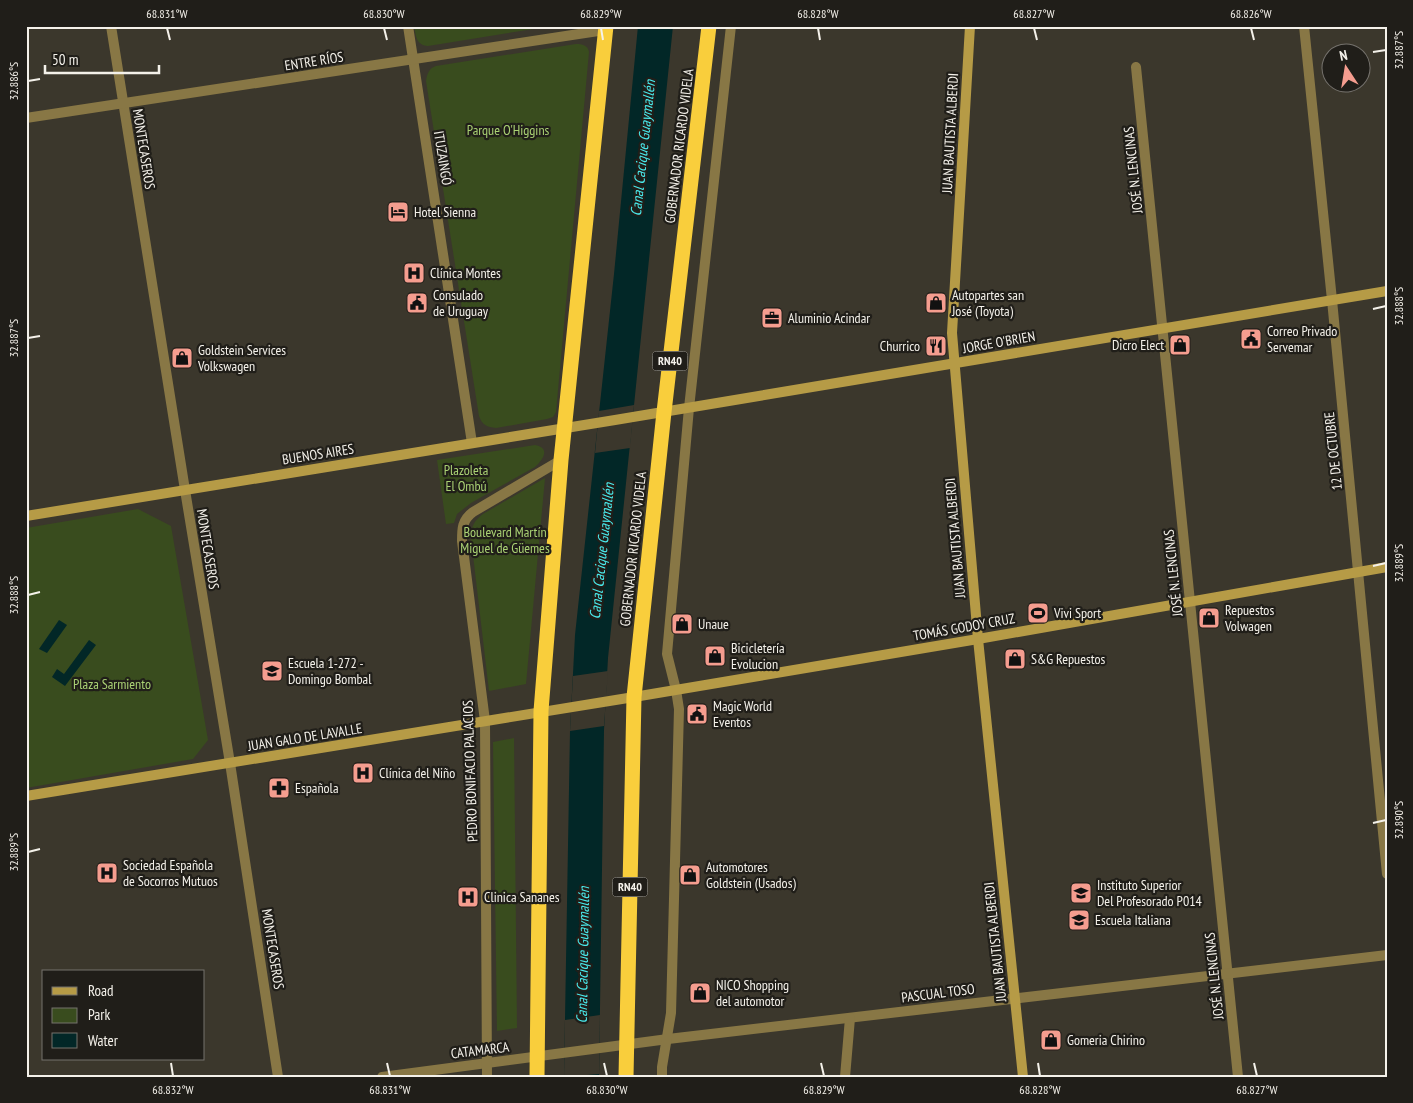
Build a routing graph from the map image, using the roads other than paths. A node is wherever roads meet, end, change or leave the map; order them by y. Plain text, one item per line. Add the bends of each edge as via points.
1 (111, 26) edge
2 (408, 26) edge
3 (709, 26) edge
4 (731, 26) edge
5 (970, 26) edge
6 (1304, 26) edge
7 (605, 28) edge
8 (414, 59) junction
9 (1136, 67) dead end
10 (123, 104) junction
11 (26, 118) edge
12 (1387, 291) edge
13 (1332, 300) junction
14 (1162, 328) junction
15 (954, 363) junction
16 (689, 408) junction
17 (664, 412) junction
18 (615, 420) joint
19 (565, 428) junction
20 (472, 443) junction
21 (561, 460) junction
22 (185, 490) junction
23 (26, 516) edge
24 (1387, 567) edge
25 (1358, 572) junction
26 (1190, 601) junction
27 (978, 639) junction
28 (676, 690) junction
29 (634, 697) junction
30 (606, 701) joint
31 (541, 711) junction
32 (485, 721) junction
33 (230, 763) junction
34 (26, 796) edge
35 (1387, 874) edge
36 (1387, 955) edge
37 (1227, 973) junction
38 (1015, 998) junction
39 (850, 1018) junction
40 (668, 1038) junction
41 (626, 1045) junction
42 (582, 1050) joint
43 (537, 1057) junction
44 (487, 1063) junction
45 (278, 1077) edge
46 (382, 1077) edge
47 (487, 1077) edge
48 (537, 1077) edge
49 (626, 1077) edge
50 (662, 1077) edge
51 (845, 1077) edge
52 (1023, 1077) edge
53 (1238, 1077) edge

1 - 10 street, MONTECASEROS
2 - 8 street, ITUZAINGÓ
3 - 17 highway, GOBERNADOR RICARDO VIDELA / RN40
4 - 16 street
5 - 15 street, JUAN BAUTISTA ALBERDI via 952,333
6 - 13 street, 12 DE OCTUBRE
7 - 8 street, ENTRE RÍOS
7 - 19 highway
8 - 10 street, ENTRE RÍOS
8 - 20 street, ITUZAINGÓ
9 - 14 street, JOSÉ N. LENCINAS
10 - 11 street, ENTRE RÍOS
10 - 22 street, MONTECASEROS
12 - 13 street, JORGE O'BRIEN
13 - 14 street, JORGE O'BRIEN
13 - 25 street, 12 DE OCTUBRE
14 - 15 street, JORGE O'BRIEN
14 - 26 street, JOSÉ N. LENCINAS
15 - 16 street, JORGE O'BRIEN
15 - 27 street, JUAN BAUTISTA ALBERDI
16 - 17 street, JORGE O'BRIEN
16 - 28 street via 667,654
17 - 18 street, JORGE O'BRIEN
17 - 29 highway, GOBERNADOR RICARDO VIDELA / RN40
18 - 19 street, BUENOS AIRES
19 - 20 street, BUENOS AIRES
19 - 21 highway
20 - 22 street, BUENOS AIRES
21 - 31 highway
21 - 32 street, PEDRO BONIFACIO PALACIOS via 484,504 468,515 463,524 462,541
22 - 23 street, BUENOS AIRES
22 - 33 street, MONTECASEROS
24 - 25 street, TOMÁS GODOY CRUZ
25 - 26 street, TOMÁS GODOY CRUZ
25 - 35 street, 12 DE OCTUBRE
26 - 27 street, TOMÁS GODOY CRUZ
26 - 37 street, JOSÉ N. LENCINAS
27 - 28 street, TOMÁS GODOY CRUZ
27 - 38 street, JUAN BAUTISTA ALBERDI
28 - 29 street, TOMÁS GODOY CRUZ
28 - 40 street via 679,709
29 - 30 street, TOMÁS GODOY CRUZ
29 - 41 highway, GOBERNADOR RICARDO VIDELA / RN40
30 - 31 street, JUAN GALO DE LAVALLE
31 - 32 street, JUAN GALO DE LAVALLE
31 - 43 highway
32 - 33 street, JUAN GALO DE LAVALLE
32 - 44 street, PEDRO BONIFACIO PALACIOS
33 - 34 street, JUAN GALO DE LAVALLE
33 - 45 street, MONTECASEROS
36 - 37 street, PASCUAL TOSO
37 - 38 street, PASCUAL TOSO
37 - 53 street, JOSÉ N. LENCINAS
38 - 39 street, PASCUAL TOSO
38 - 52 street, JUAN BAUTISTA ALBERDI
39 - 40 street, PASCUAL TOSO
39 - 51 street
40 - 41 street, PASCUAL TOSO
40 - 50 street
41 - 42 street, PASCUAL TOSO
41 - 49 highway, GOBERNADOR RICARDO VIDELA / RN40
42 - 43 street, CATAMARCA
43 - 44 street, CATAMARCA
43 - 48 highway
44 - 46 street, CATAMARCA
44 - 47 street, PEDRO BONIFACIO PALACIOS

